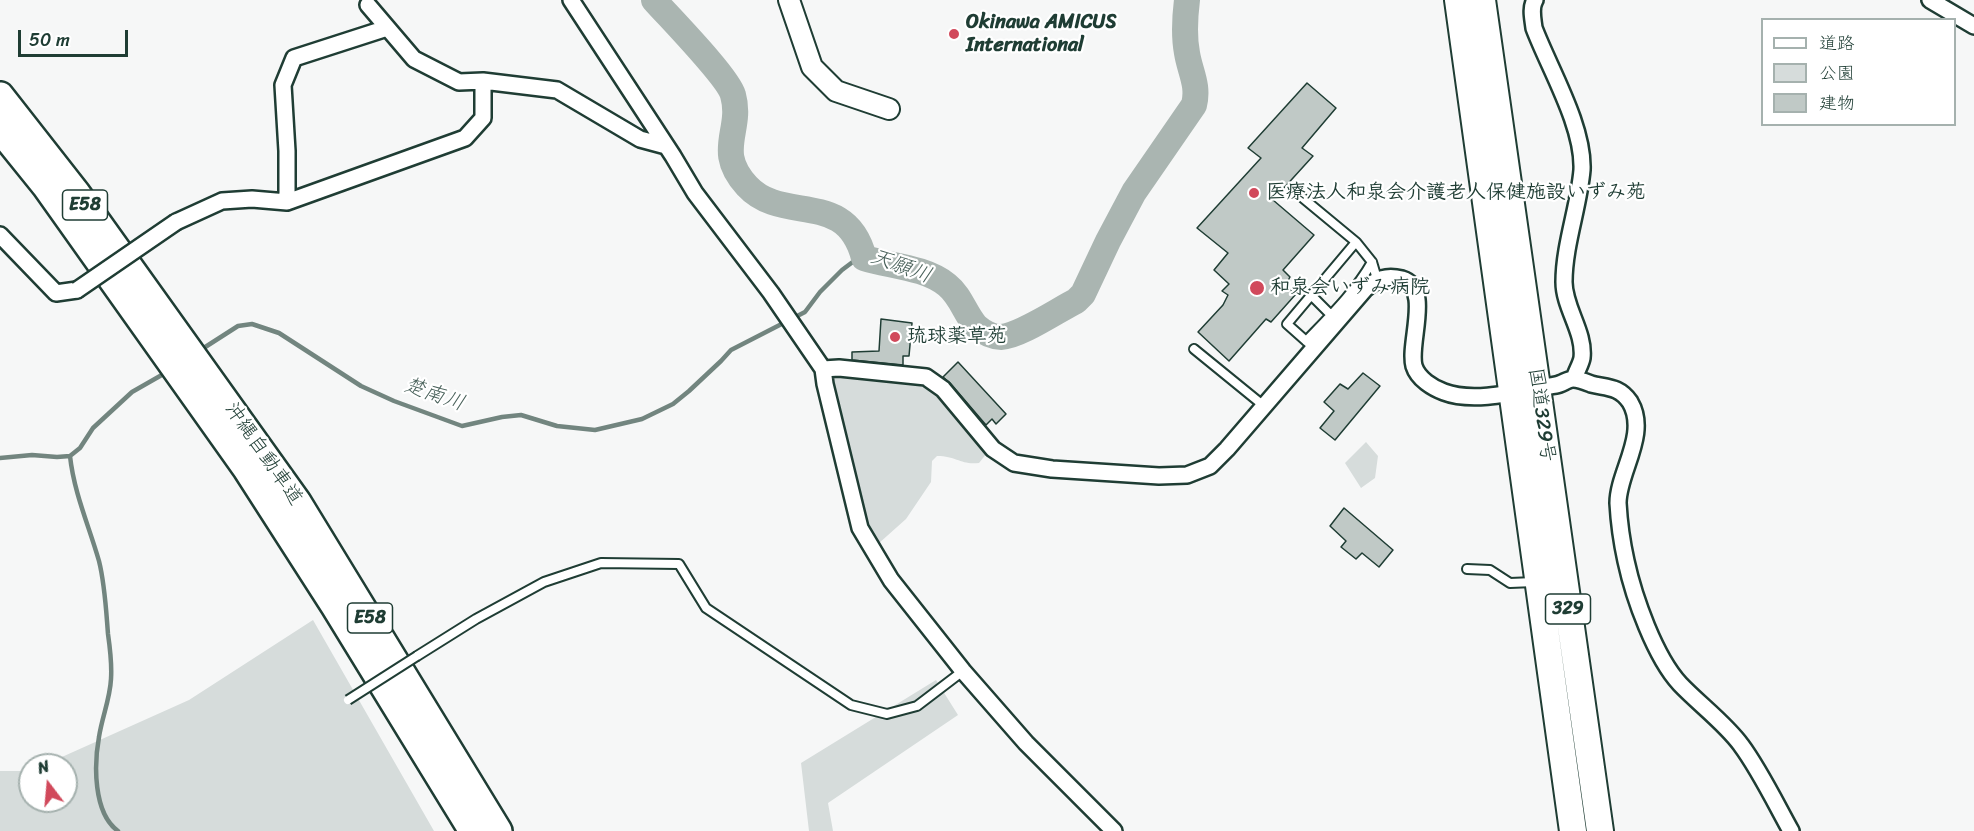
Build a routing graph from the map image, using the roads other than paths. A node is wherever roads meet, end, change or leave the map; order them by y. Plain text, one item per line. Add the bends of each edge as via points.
1 (571, 0) edge
2 (789, 0) edge
3 (1458, 0) edge
4 (1482, 0) edge
5 (1535, 0) edge
6 (1930, 0) edge
7 (368, 4) dead end
8 (1974, 26) edge
9 (387, 28) junction
10 (483, 81) junction
11 (0, 96) edge
12 (889, 109) dead end
13 (0, 129) edge
14 (666, 146) junction
15 (1298, 194) dead end
16 (287, 202) junction
17 (0, 236) edge
18 (1356, 242) junction
19 (1372, 262) junction
20 (1377, 279) junction
21 (1312, 296) junction
22 (1334, 318) junction
23 (157, 324) junction
24 (1310, 344) junction
25 (1194, 349) dead end
26 (823, 369) junction
27 (1574, 379) junction
28 (1537, 388) junction
29 (1511, 392) junction
30 (1264, 406) junction
31 (224, 417) junction
32 (1467, 569) dead end
33 (1538, 582) junction
34 (963, 671) junction
35 (348, 700) dead end
36 (473, 831) edge
37 (498, 831) edge
38 (1114, 831) edge
39 (1573, 831) edge
40 (1600, 831) edge
41 (1791, 831) edge

1 - 14 street
2 - 12 street via 812,67 836,91
3 - 29 highway, 国道329号 / 329
4 - 28 highway, 国道329号 / 329
5 - 27 street via 1534,28 1567,103 1582,169 1564,284 1582,358
6 - 8 street
7 - 9 street
9 - 10 street via 414,59 459,82
9 - 16 street via 294,58 283,85
10 - 14 street via 557,90 640,139
10 - 16 street via 483,118 465,138
11 - 23 highway, 沖縄自動車道 / E58 via 76,194
13 - 23 highway, 沖縄自動車道 / E58
14 - 26 street via 695,193
15 - 18 lane
16 - 17 street, bridge via 222,201 176,222 77,290 56,293
18 - 19 lane
18 - 21 lane
19 - 20 lane
19 - 22 lane
20 - 22 street
20 - 29 street via 1392,276 1406,281 1417,294 1412,346 1419,376 1446,393
21 - 22 lane
21 - 24 lane via 1287,324
22 - 24 street
23 - 31 highway, 沖縄自動車道 / E58
24 - 30 street
25 - 30 lane
26 - 30 street via 926,377 943,389 993,449 1014,463 1052,469 1186,475 1210,466
26 - 34 street via 860,528 891,580
27 - 28 street
27 - 41 street via 1612,387 1631,404 1636,435 1618,501 1626,561 1644,620 1666,667 1741,744
28 - 29 street
28 - 40 highway, 国道329号 / 329
29 - 33 highway, 国道329号 / 329
31 - 36 highway, 沖縄自動車道 / E58 via 289,532
31 - 37 highway, 沖縄自動車道 / E58 via 315,531
32 - 33 lane via 1490,570 1510,583
33 - 39 highway, 国道329号 / 329
34 - 35 lane, bridge via 917,706 887,714 851,705 706,608 679,564 601,563 544,582 476,619
34 - 38 street via 1026,743

